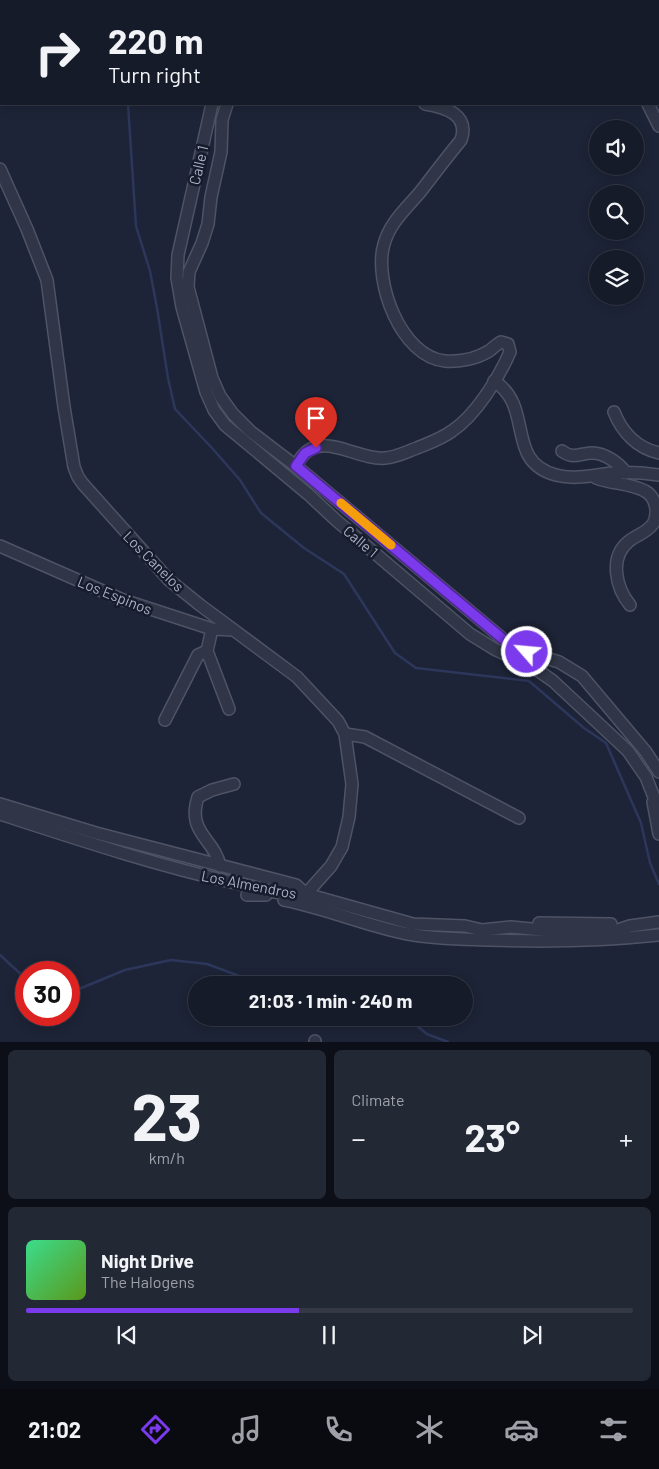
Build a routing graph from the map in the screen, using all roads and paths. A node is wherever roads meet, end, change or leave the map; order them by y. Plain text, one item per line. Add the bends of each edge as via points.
1 (212, 105) edge
2 (227, 105) edge
3 (430, 105) edge
4 (648, 105) edge
5 (659, 126) edge
6 (0, 169) edge
7 (494, 381) junction
8 (614, 412) dead end
9 (562, 451) dead end
10 (659, 453) edge
11 (296, 466) junction
12 (626, 473) junction
13 (659, 475) edge
14 (592, 476) junction
15 (0, 546) edge
16 (630, 605) dead end
17 (212, 629) junction
18 (234, 630) junction
19 (207, 651) junction
20 (229, 709) dead end
21 (165, 720) dead end
22 (345, 734) junction
23 (659, 772) edge
24 (234, 784) dead end
25 (652, 796) junction
26 (0, 804) edge
27 (659, 810) edge
28 (0, 814) edge
29 (519, 818) dead end
30 (659, 834) edge
31 (157, 850) junction
32 (156, 862) junction
33 (220, 866) junction
34 (306, 894) junction
35 (248, 895) dead end
36 (659, 922) edge
37 (659, 935) edge

1 - 25 street, Calle 1 via 180,244 177,278 182,307 214,410 232,432 458,624 483,643 533,667 553,681 628,751 641,768
2 - 11 street via 222,120 220,163 206,234 189,272 190,296 212,378 226,404 241,423
3 - 7 street via 457,115 462,123 462,136 389,231 381,261 386,291 406,336 421,352 433,358 461,360 485,353 499,343 508,344 510,352
4 - 5 street
6 - 18 street, Los Canelos via 47,280 64,408 78,476 169,580
7 - 11 street via 460,426 441,438 393,457 375,458 344,448 323,446 305,453
7 - 14 street via 514,403 524,446 534,462 560,476
8 - 10 street via 630,437 642,447
9 - 12 street via 573,456 598,454 618,464
11 - 23 street via 509,644 559,662 582,676
12 - 13 street
12 - 14 street
14 - 16 street via 643,490 656,505 654,523 626,544 618,558 618,582
15 - 17 street, Los Espinos via 123,600
17 - 18 street, Los Espinos
17 - 19 street
18 - 22 street, Los Canelos via 297,677 338,721
19 - 20 street
19 - 21 street via 198,655
22 - 29 street via 365,738
22 - 34 street, Los Canelos via 352,784 342,847 331,866
24 - 33 street via 198,797 194,809 198,828 219,859
25 - 27 street, Calle 1
25 - 30 street, Calle 1
26 - 31 street, Los Almendros
28 - 32 street, Los Almendros
31 - 32 street
31 - 33 street, Los Almendros
32 - 34 street, Los Almendros via 212,878 292,895
33 - 34 street, Los Almendros via 296,885
34 - 36 street via 413,924 465,926 482,930 511,927 572,933 618,930
35 - 37 street via 292,901 388,930 430,937 573,941

